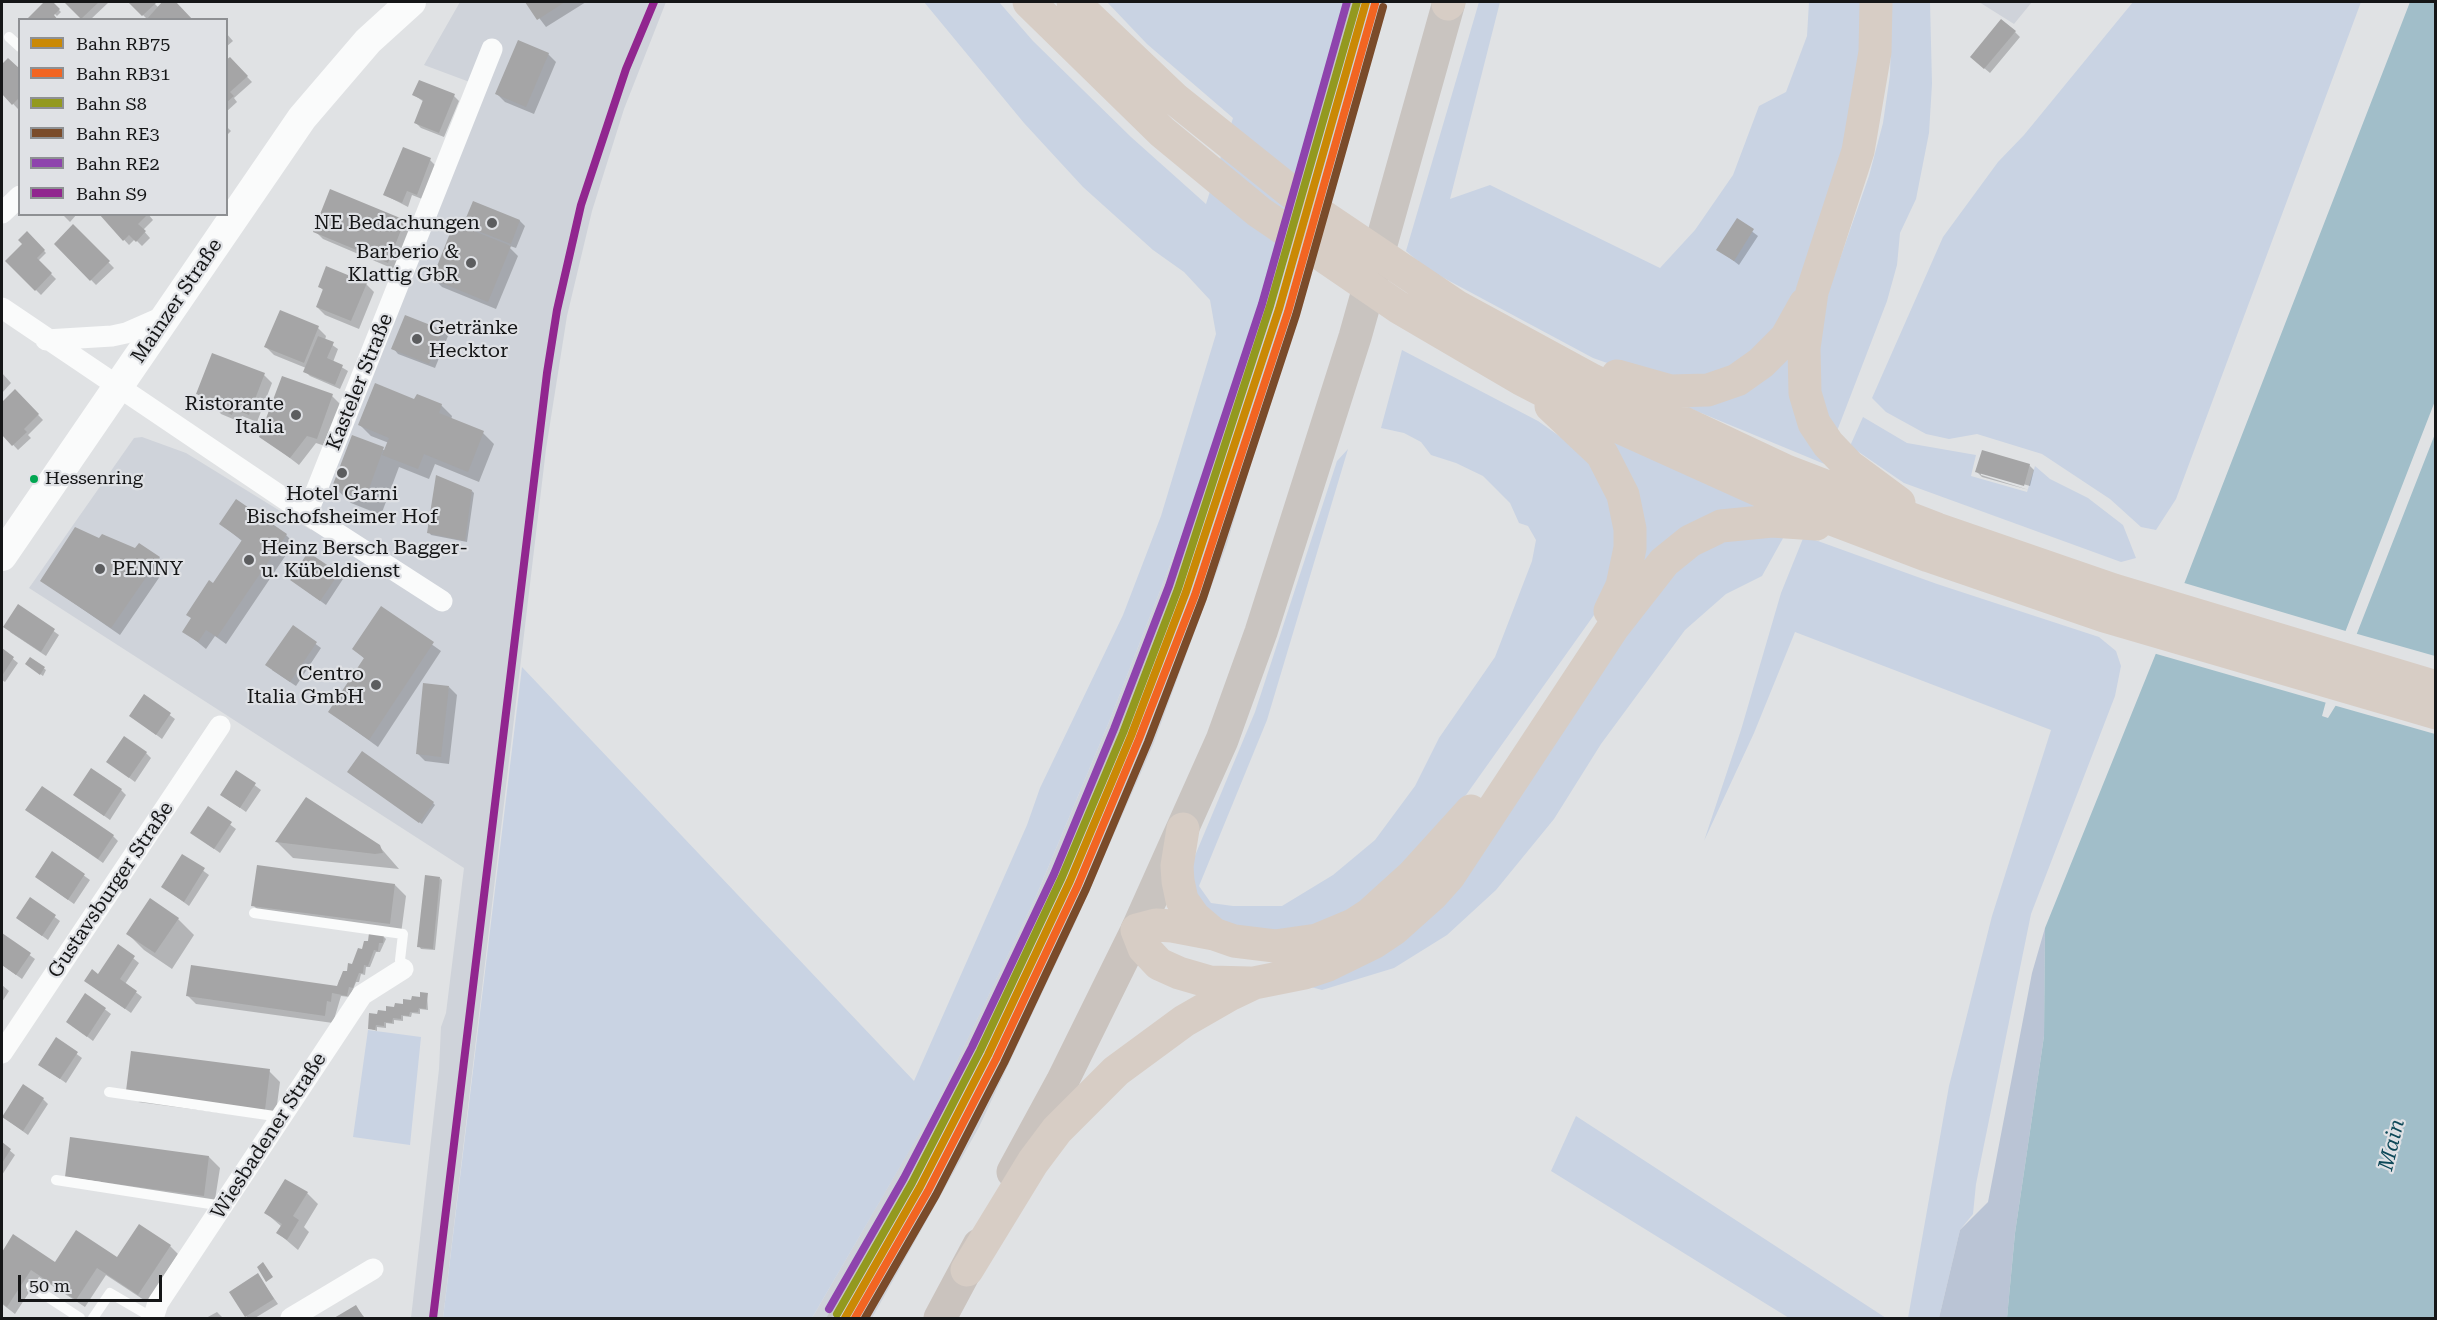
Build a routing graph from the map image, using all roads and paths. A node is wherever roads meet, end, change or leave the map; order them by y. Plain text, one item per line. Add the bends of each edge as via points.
1 (411, 2) edge
2 (1029, 2) edge
3 (1073, 2) edge
4 (1449, 2) edge
5 (1876, 2) edge
6 (9, 37) dead end
7 (18, 45) edge
8 (492, 49) dead end
9 (18, 198) edge
10 (2, 213) edge
11 (1812, 292) junction
12 (2, 308) edge
13 (167, 315) junction
14 (1451, 321) junction
15 (46, 340) junction
16 (1533, 349) junction
17 (1521, 379) junction
18 (119, 388) junction
19 (307, 514) junction
20 (1851, 528) junction
21 (1937, 529) junction
22 (2, 556) edge
23 (442, 601) dead end
24 (2109, 603) junction
25 (2436, 687) edge
26 (2436, 713) edge
27 (220, 726) dead end
28 (1183, 829) junction
29 (254, 913) dead end
30 (1137, 930) junction
31 (1214, 934) junction
32 (403, 969) joint
33 (1254, 983) junction
34 (2, 1053) edge
35 (109, 1092) dead end
36 (281, 1117) junction
37 (1013, 1172) junction
38 (56, 1180) dead end
39 (223, 1206) junction
40 (373, 1269) dead end
41 (967, 1270) junction
42 (31, 1286) dead end
43 (80, 1318) edge
44 (93, 1318) edge
45 (153, 1318) edge
46 (291, 1318) edge
47 (921, 1318) edge
48 (940, 1318) edge

1 - 13 main road, Mainzer Straße via 368,41 302,118
2 - 14 highway via 1110,84 1215,178 1342,270
3 - 14 highway via 1225,142
4 - 28 main road via 1355,336 1262,632 1222,740
5 - 11 highway via 1875,51 1858,151
6 - 7 lane
8 - 19 street, Kasteler Straße
9 - 10 street
11 - 16 highway via 1786,338 1761,363 1737,380 1708,390 1670,390 1641,384
11 - 21 highway via 1804,348 1805,393 1814,423 1849,466
12 - 15 street
13 - 15 street via 112,336
13 - 18 main road, Mainzer Straße
14 - 16 highway
14 - 17 highway
15 - 18 street
16 - 21 highway via 1786,471
17 - 20 highway via 1698,465
17 - 31 highway via 1602,454 1618,481 1627,510 1630,548 1614,603 1483,795 1438,849 1385,902 1335,934 1296,944 1254,944
18 - 19 street
18 - 22 main road, Mainzer Straße
19 - 23 street
20 - 24 highway
20 - 33 highway via 1749,521 1721,525 1689,541 1640,590 1432,896 1394,929 1351,955 1304,973
21 - 24 highway
24 - 25 highway
24 - 26 highway
27 - 34 street, Gustavsburger Straße
28 - 30 main road
28 - 31 highway via 1177,866 1182,900
29 - 32 lane via 403,934
30 - 31 highway via 1156,925
30 - 33 highway via 1144,948 1159,964 1179,974 1210,982
30 - 37 highway
32 - 36 street, Wiesbadener Straße via 362,995
33 - 41 highway via 1150,1045 1085,1100 1033,1162
35 - 36 lane
36 - 39 street, Wiesbadener Straße
37 - 41 highway
37 - 47 highway
38 - 39 lane
39 - 45 street, Wiesbadener Straße via 158,1303
40 - 46 street
41 - 48 highway
42 - 43 lane
44 - 45 lane via 110,1293

